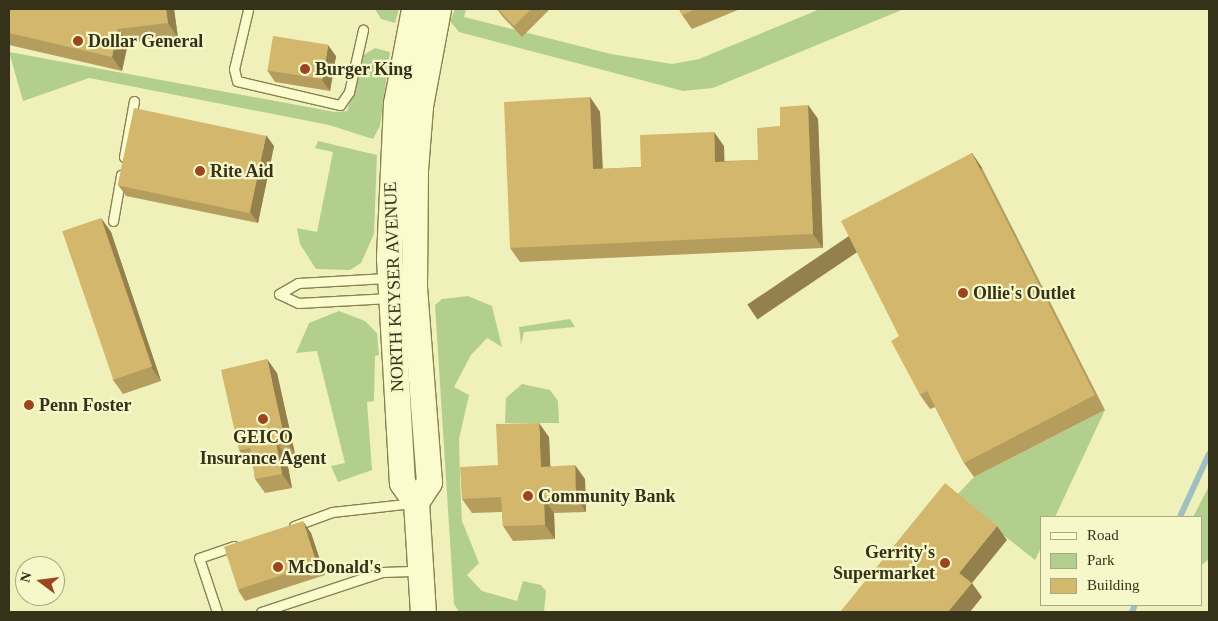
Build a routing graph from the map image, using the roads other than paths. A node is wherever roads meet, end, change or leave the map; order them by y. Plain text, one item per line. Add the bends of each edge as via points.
1 (414, 9) edge
2 (438, 9) edge
3 (248, 10) edge
4 (363, 30) dead end
5 (134, 100) dead end
6 (114, 221) dead end
7 (414, 285) junction
8 (390, 288) junction
9 (416, 502) junction
10 (286, 528) edge
11 (249, 541) edge
12 (420, 571) junction
13 (419, 610) edge
14 (217, 612) edge
15 (261, 612) edge

1 - 8 main road, NORTH KEYSER AVENUE via 393,136
2 - 7 main road, NORTH KEYSER AVENUE via 417,138
3 - 4 lane via 234,70 237,81 340,104 349,92
5 - 6 lane
7 - 8 lane
7 - 8 lane
7 - 9 main road, NORTH KEYSER AVENUE via 429,482
8 - 8 lane via 298,283 279,294 298,303
8 - 9 main road, NORTH KEYSER AVENUE via 402,483
9 - 10 lane via 332,512
9 - 12 main road
11 - 14 lane via 199,558
12 - 13 main road
12 - 15 lane via 382,572

